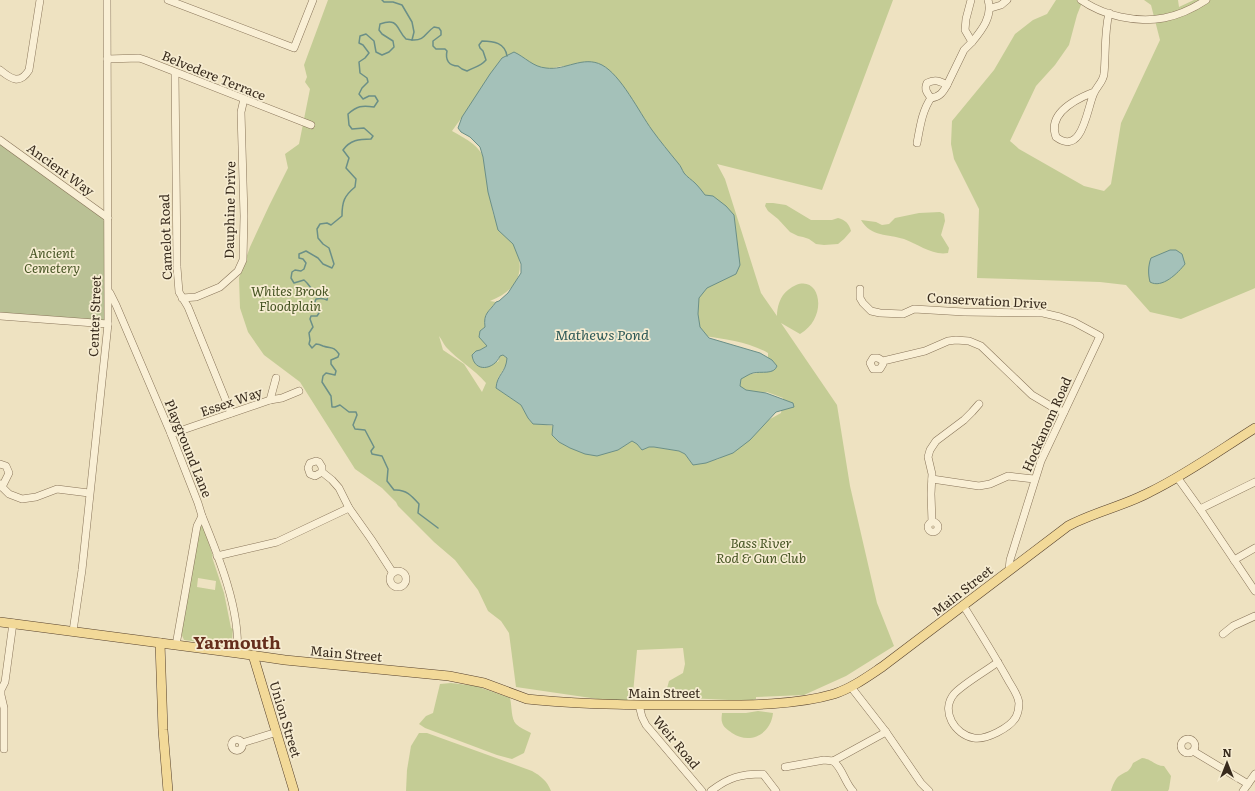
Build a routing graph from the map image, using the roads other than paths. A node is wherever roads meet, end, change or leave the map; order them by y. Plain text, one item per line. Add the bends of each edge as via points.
1 (40, 0) edge
2 (107, 0) edge
3 (168, 0) edge
4 (313, 0) edge
5 (971, 0) edge
6 (988, 0) edge
7 (1007, 0) edge
8 (1081, 0) edge
9 (1206, 0) edge
10 (990, 8) junction
11 (1109, 13) junction
12 (972, 42) junction
13 (107, 59) junction
14 (0, 70) edge
15 (175, 73) junction
16 (947, 85) junction
17 (1094, 92) junction
18 (932, 98) junction
19 (244, 99) junction
20 (311, 125) dead end
21 (0, 140) edge
22 (917, 143) dead end
23 (108, 218) junction
24 (860, 289) dead end
25 (108, 291) junction
26 (182, 298) junction
27 (196, 298) junction
28 (188, 307) junction
29 (0, 316) edge
30 (108, 324) junction
31 (1100, 336) joint
32 (883, 361) dead end
33 (276, 378) dead end
34 (299, 391) dead end
35 (270, 400) junction
36 (979, 404) dead end
37 (1064, 412) junction
38 (231, 414) junction
39 (1255, 428) edge
40 (171, 434) junction
41 (0, 464) edge
42 (322, 472) dead end
43 (1177, 477) junction
44 (932, 479) junction
45 (1034, 479) junction
46 (1255, 482) edge
47 (1, 486) edge
48 (89, 493) junction
49 (350, 508) junction
50 (1200, 509) junction
51 (202, 516) junction
52 (932, 522) dead end
53 (1255, 548) edge
54 (217, 556) junction
55 (1234, 560) junction
56 (1009, 570) junction
57 (393, 573) dead end
58 (1255, 591) edge
59 (963, 605) junction
60 (1255, 616) edge
61 (0, 622) edge
62 (13, 623) junction
63 (74, 631) junction
64 (1223, 634) dead end
65 (160, 643) junction
66 (176, 645) junction
67 (237, 652) junction
68 (253, 655) junction
69 (998, 662) junction
70 (851, 687) junction
71 (639, 705) junction
72 (277, 732) junction
73 (886, 732) junction
74 (242, 743) dead end
75 (4, 749) dead end
76 (1194, 751) dead end
77 (833, 762) junction
78 (785, 767) dead end
79 (1255, 774) edge
80 (1248, 784) junction
81 (168, 791) edge
82 (294, 791) edge
83 (702, 791) edge
84 (711, 791) edge
85 (776, 791) edge
86 (853, 791) edge
87 (929, 791) edge
88 (1243, 791) edge

1 - 14 street via 29,70 23,78 18,79 10,78
2 - 13 street, Center Street
3 - 4 street via 294,48
5 - 12 street via 965,30
6 - 10 street
7 - 10 street
8 - 11 street
9 - 11 street via 1173,16 1163,18 1127,18
10 - 12 street via 985,24
11 - 17 street via 1105,32 1104,76
12 - 16 street via 964,50
13 - 15 street, Belvedere Terrace via 139,58
13 - 23 street, Center Street
15 - 19 street, Belvedere Terrace
15 - 26 street, Camelot Road via 177,267 179,292
16 - 18 street via 942,94
16 - 18 street via 940,81 927,83 925,87
17 - 17 street via 1086,120 1078,136 1066,142 1056,137 1054,126 1064,110 1080,98
18 - 22 street via 923,114
19 - 20 street, Belvedere Terrace
19 - 27 street, Dauphine Drive via 241,112 243,260 238,271 230,279 220,287
21 - 23 street, Ancient Way
23 - 25 street, Center Street
24 - 31 street, Conservation Drive via 863,303 871,311 880,313 903,314 914,309 1043,313 1074,322
25 - 30 street, Center Street
25 - 40 street, Playground Lane
26 - 27 street, Dauphine Drive
26 - 28 street, Camelot Road
27 - 28 street, Dauphine Drive
28 - 38 street, Camelot Road
29 - 30 street
30 - 48 street, Center Street
31 - 37 street, Hockanom Road
32 - 37 street via 925,352 948,341 969,341 981,346 1032,395
33 - 35 street
34 - 35 street, Essex Way
35 - 38 street, Essex Way
36 - 44 street via 932,447 928,457
37 - 45 street, Hockanom Road
38 - 40 street, Essex Way
39 - 43 main road, Main Street
40 - 51 street, Playground Lane
41 - 47 street via 9,470
42 - 49 street via 339,488
43 - 50 street
43 - 56 main road, Main Street via 1150,493 1074,523
44 - 45 street via 979,486 1008,476
44 - 52 street
45 - 56 street, Hockanom Road
46 - 50 street
47 - 48 street via 9,494 22,499 57,489
48 - 63 street, Center Street
49 - 54 street via 277,542
49 - 57 street
50 - 55 street
51 - 54 street
51 - 66 street, Playground Lane via 197,526
53 - 55 street
54 - 67 street via 236,620
55 - 58 street
56 - 59 main road, Main Street
59 - 69 street
59 - 70 main road, Main Street via 882,667
60 - 64 street via 1233,626
61 - 62 main road, Main Street
62 - 63 main road, Main Street
62 - 75 street via 5,682 1,690 4,708
63 - 65 main road, Main Street
65 - 66 main road, Main Street
65 - 81 main road
66 - 67 main road, Main Street
67 - 68 main road, Main Street
68 - 71 main road, Main Street via 463,678 527,699
68 - 72 main road, Union Street
69 - 69 street via 956,692 950,701 949,714 952,722 958,731 967,736 978,739 989,736 1006,727 1017,714 1017,696
70 - 71 main road, Main Street via 824,697 796,702
70 - 73 street
71 - 83 street, Weir Road via 646,725
72 - 74 street
72 - 82 main road, Union Street
73 - 77 street
73 - 87 street
76 - 80 street
77 - 78 street via 824,760
77 - 86 street
79 - 80 street
80 - 88 street
84 - 85 street via 745,774 763,774

